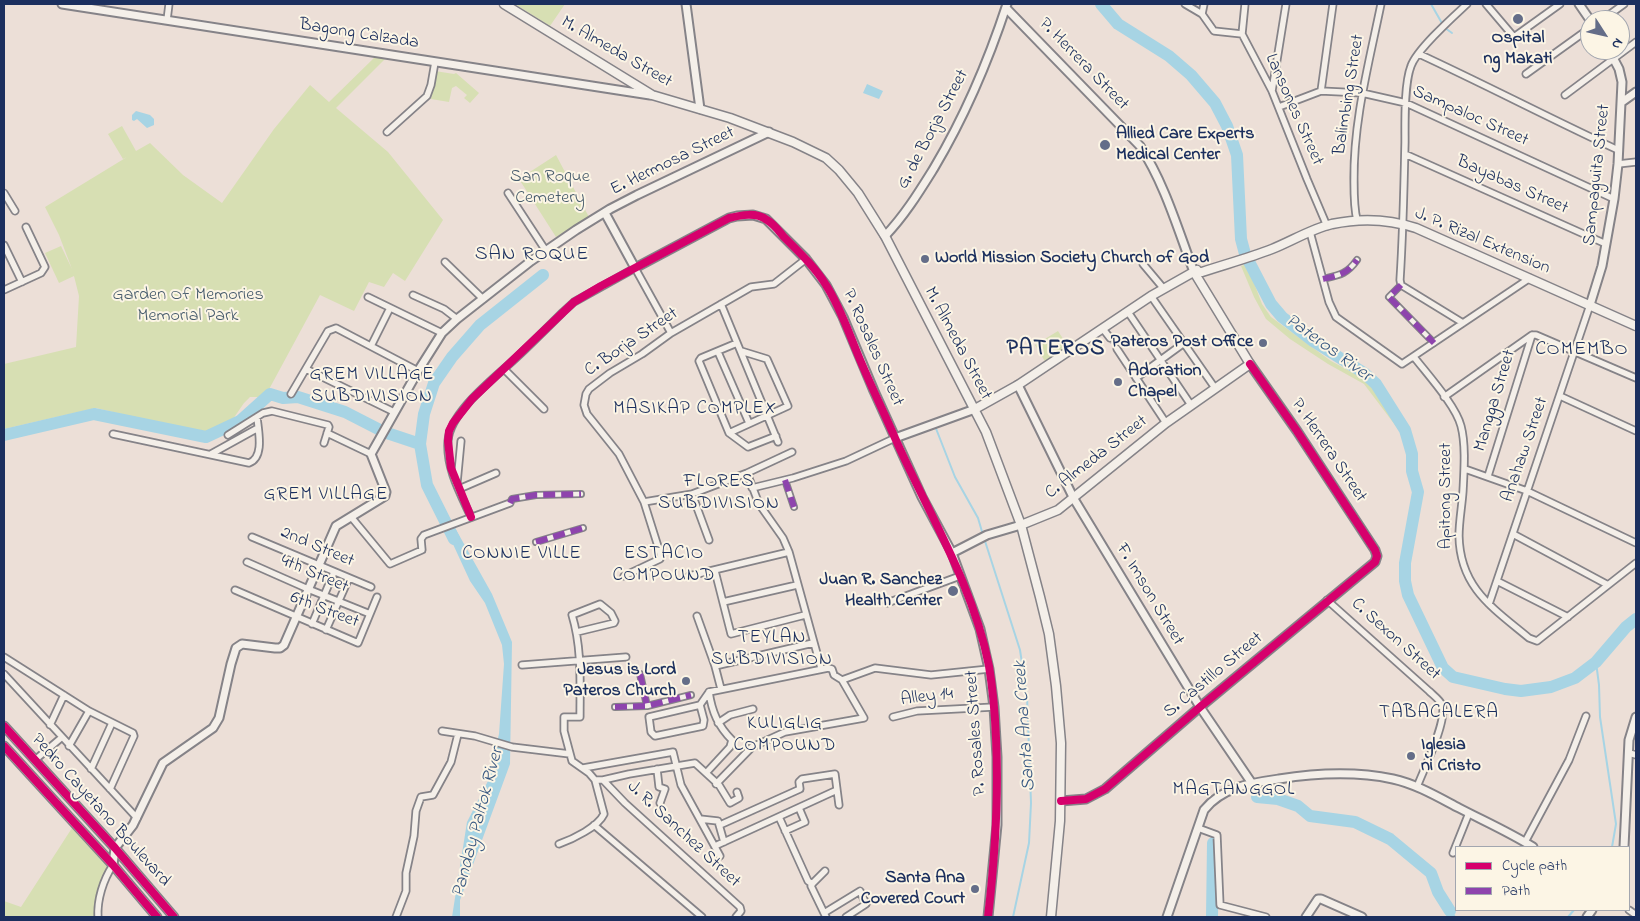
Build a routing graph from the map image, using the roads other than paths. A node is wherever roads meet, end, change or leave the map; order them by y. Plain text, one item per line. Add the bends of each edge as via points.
1 (62, 4) edge
2 (169, 4) edge
3 (504, 4) edge
4 (686, 4) edge
5 (1185, 4) edge
6 (1204, 4) edge
7 (1245, 4) edge
8 (1286, 4) edge
9 (1333, 4) edge
10 (1381, 4) edge
11 (1467, 4) edge
12 (1486, 4) edge
13 (1560, 4) edge
14 (75, 5) edge
15 (1007, 6) edge
16 (1202, 14) junction
17 (166, 20) junction
18 (1242, 34) junction
19 (1580, 35) edge
20 (1419, 54) junction
21 (1613, 60) edge
22 (1614, 60) edge
23 (435, 62) junction
24 (1526, 74) dead end
25 (1272, 91) junction
26 (1321, 91) junction
27 (1636, 92) edge
28 (1362, 93) junction
29 (652, 95) junction
30 (1565, 96) dead end
31 (1622, 102) junction
32 (1406, 103) junction
33 (1279, 107) junction
34 (700, 108) junction
35 (387, 132) dead end
36 (768, 132) junction
37 (1618, 150) junction
38 (1405, 154) junction
39 (1636, 162) edge
40 (1618, 164) junction
41 (4, 193) edge
42 (508, 193) dead end
43 (1614, 199) junction
44 (15, 211) dead end
45 (605, 213) junction
46 (1357, 220) junction
47 (1404, 224) junction
48 (1327, 226) junction
49 (26, 227) dead end
50 (1310, 232) junction
51 (884, 236) junction
52 (1606, 244) junction
53 (4, 245) edge
54 (546, 251) junction
55 (806, 259) junction
56 (1357, 260) dead end
57 (445, 262) dead end
58 (1143, 264) dead end
59 (635, 268) junction
60 (1194, 272) junction
61 (1530, 278) junction
62 (1323, 279) junction
63 (22, 282) junction
64 (1401, 285) junction
65 (1164, 289) junction
66 (4, 290) edge
67 (413, 295) dead end
68 (1151, 296) junction
69 (368, 297) dead end
70 (483, 299) junction
71 (720, 304) junction
72 (1590, 305) junction
73 (390, 308) junction
74 (1128, 312) junction
75 (457, 319) junction
76 (1464, 323) junction
77 (1636, 326) edge
78 (1103, 329) junction
79 (442, 333) junction
80 (671, 333) junction
81 (1532, 335) junction
82 (1110, 338) tunnel mouth
83 (738, 343) junction
84 (1184, 343) junction
85 (1434, 343) junction
86 (371, 346) junction
87 (1117, 349) tunnel mouth
88 (741, 351) junction
89 (718, 352) junction
90 (1575, 352) junction
91 (1414, 357) junction
92 (1160, 360) junction
93 (1250, 364) junction
94 (306, 369) junction
95 (504, 369) junction
96 (418, 370) junction
97 (1136, 378) junction
98 (1636, 378) edge
99 (1018, 385) junction
100 (1215, 388) junction
101 (291, 394) dead end
102 (1560, 396) junction
103 (1444, 397) junction
104 (1191, 405) junction
105 (544, 409) dead end
106 (974, 409) junction
107 (394, 412) junction
108 (767, 415) junction
109 (257, 417) junction
110 (749, 423) junction
111 (1166, 423) junction
112 (258, 428) junction
113 (1636, 431) edge
114 (327, 433) junction
115 (729, 433) junction
116 (113, 434) dead end
117 (228, 435) dead end
118 (895, 438) junction
119 (461, 440) dead end
120 (324, 443) dead end
121 (792, 452) dead end
122 (211, 454) junction
123 (372, 454) junction
124 (1465, 469) junction
125 (496, 473) dead end
126 (747, 473) junction
127 (1488, 476) junction
128 (784, 480) junction
129 (458, 487) junction
130 (752, 488) junction
131 (1528, 491) junction
132 (581, 494) dead end
133 (692, 494) junction
134 (1074, 499) junction
135 (644, 502) junction
136 (510, 503) joint
137 (794, 506) dead end
138 (471, 517) junction
139 (352, 518) junction
140 (1021, 525) junction
141 (583, 528) dead end
142 (1513, 534) junction
143 (252, 537) dead end
144 (709, 540) dead end
145 (536, 542) dead end
146 (1636, 543) edge
147 (789, 552) junction
148 (952, 553) junction
149 (1377, 556) joint
150 (247, 562) dead end
151 (1636, 563) edge
152 (318, 566) junction
153 (714, 571) junction
154 (334, 572) junction
155 (624, 576) dead end
156 (689, 576) dead end
157 (960, 576) junction
158 (348, 578) junction
159 (1497, 581) junction
160 (797, 585) junction
161 (1608, 585) junction
162 (371, 587) dead end
163 (235, 590) dead end
164 (308, 590) junction
165 (324, 596) junction
166 (377, 597) dead end
167 (1327, 600) junction
168 (339, 602) junction
169 (723, 602) junction
170 (886, 603) dead end
171 (1489, 604) junction
172 (370, 614) junction
173 (805, 615) junction
174 (697, 616) dead end
175 (296, 617) junction
176 (1568, 617) junction
177 (312, 624) junction
178 (326, 630) junction
179 (577, 632) junction
180 (813, 643) junction
181 (4, 656) edge
182 (626, 657) dead end
183 (580, 660) junction
184 (522, 665) dead end
185 (715, 666) junction
186 (821, 668) junction
187 (990, 669) junction
188 (4, 674) edge
189 (640, 674) dead end
190 (842, 680) junction
191 (721, 690) junction
192 (709, 692) junction
193 (64, 695) junction
194 (691, 695) dead end
195 (700, 705) junction
196 (647, 706) junction
197 (994, 707) junction
198 (1200, 707) junction
199 (615, 708) dead end
200 (753, 709) dead end
201 (89, 711) junction
202 (1586, 716) dead end
203 (893, 717) dead end
204 (1636, 718) edge
205 (112, 723) junction
206 (718, 723) junction
207 (50, 725) junction
208 (4, 726) edge
209 (1634, 729) edge
210 (442, 730) dead end
211 (458, 734) junction
212 (61, 738) junction
213 (4, 746) edge
214 (69, 746) junction
215 (570, 754) junction
216 (1633, 754) edge
217 (35, 760) junction
218 (677, 766) junction
219 (583, 768) junction
220 (91, 769) junction
221 (657, 769) junction
222 (706, 773) junction
223 (595, 780) junction
224 (603, 780) junction
225 (1251, 782) junction
226 (716, 784) junction
227 (1417, 787) junction
228 (110, 789) junction
229 (837, 790) junction
230 (737, 792) dead end
231 (1060, 801) junction
232 (660, 803) dead end
233 (839, 805) dead end
234 (799, 808) junction
235 (1469, 813) junction
236 (779, 817) junction
237 (137, 818) junction
238 (700, 819) junction
239 (594, 825) junction
240 (720, 825) junction
241 (1198, 828) junction
242 (785, 831) junction
243 (724, 842) junction
244 (1525, 842) junction
245 (559, 844) dead end
246 (715, 846) junction
247 (1456, 846) edge
248 (1531, 846) edge
249 (1624, 846) edge
250 (115, 848) junction
251 (1455, 849) edge
252 (1453, 854) dead end
253 (720, 856) dead end
254 (113, 865) junction
255 (824, 871) dead end
256 (812, 884) junction
257 (825, 915) edge
258 (98, 917) edge
259 (157, 917) edge
260 (174, 917) edge
261 (396, 917) edge
262 (702, 917) edge
263 (736, 917) edge
264 (846, 917) edge
265 (988, 917) edge
266 (1051, 917) edge
267 (1167, 917) edge
268 (1266, 917) edge
269 (1306, 917) edge
270 (1362, 917) edge

1 - 14 street, Bagong Calzada
2 - 17 street
3 - 29 main road, M. Almeda Street
4 - 34 street
5 - 16 street
6 - 16 street
7 - 18 street
8 - 25 street
9 - 26 street
10 - 28 street, Balimbing Street
11 - 20 street
12 - 13 street via 1514,37
14 - 17 street, Bagong Calzada
15 - 51 street, G. de Borja Street via 986,63 956,128 916,197
15 - 60 street, P. Herrera Street via 1142,149 1169,205
16 - 18 street via 1216,32
17 - 23 street, Bagong Calzada
18 - 25 street, Lansones Street
19 - 24 street
20 - 32 street via 1410,68
20 - 37 street
21 - 30 street
22 - 31 street, Sampaguita Street via 1622,82
23 - 29 street, Bagong Calzada
23 - 35 street via 427,96
25 - 33 street, Lansones Street
26 - 28 street, Sampaloc Street
26 - 33 street, Sampaloc Street
27 - 31 street
28 - 32 street, Sampaloc Street
28 - 46 street, Balimbing Street via 1354,161
29 - 34 main road, M. Almeda Street
31 - 37 street, Sampaguita Street
32 - 38 street
32 - 43 street, Sampaloc Street
33 - 48 street, Lansones Street
34 - 36 main road, M. Almeda Street
36 - 45 street, E. Hermosa Street
36 - 51 main road, M. Almeda Street via 820,155 839,170
37 - 40 street, Sampaguita Street
38 - 47 street
38 - 52 street, Bayabas Street
39 - 40 street
40 - 43 street, Sampaguita Street
41 - 44 street
42 - 54 street
43 - 52 street, Sampaguita Street
45 - 54 street, E. Hermosa Street
45 - 59 street
46 - 47 main road, J. P. Rizal Extension
46 - 48 main road, J. P. Rizal Extension
47 - 61 main road, J. P. Rizal Extension
47 - 64 street
48 - 50 main road, J. P. Rizal Extension
49 - 63 street via 45,267 41,273
50 - 60 main road, J. P. Rizal Extension via 1202,272
50 - 62 street
51 - 106 main road, M. Almeda Street
52 - 72 street, Sampaguita Street
53 - 63 street
54 - 70 street, E. Hermosa Street
55 - 59 street, P. Rosales Street via 766,219 745,215 729,218
55 - 71 street, C. Borja Street via 774,284 751,287
55 - 118 street, P. Rosales Street via 826,285 843,317
56 - 62 street via 1348,271
57 - 70 street
58 - 65 street
59 - 80 street
59 - 95 street, P. Rosales Street via 574,302
60 - 65 main road, J. P. Rizal Extension
60 - 93 main road, P. Herrera Street
61 - 72 main road, J. P. Rizal Extension
61 - 76 street
62 - 91 street via 1336,317 1402,364
63 - 66 street
64 - 76 street
64 - 85 street via 1389,297
65 - 68 main road, J. P. Rizal Extension
67 - 75 street via 444,309
68 - 74 main road, J. P. Rizal Extension
68 - 84 street
69 - 73 street
70 - 75 street, E. Hermosa Street
71 - 80 street, C. Borja Street
71 - 83 street
72 - 77 main road, J. P. Rizal Extension
72 - 90 street, Anahaw Street
73 - 79 street
73 - 86 street
74 - 78 main road, J. P. Rizal Extension
74 - 92 street
75 - 79 street, E. Hermosa Street
76 - 85 street
78 - 82 street
78 - 99 main road, J. P. Rizal Extension
79 - 96 street, E. Hermosa Street
80 - 135 street, C. Borja Street via 589,389 584,399 587,414 619,454
81 - 90 street
81 - 103 street
81 - 127 street, Mangga Street
83 - 88 street
83 - 89 street
84 - 92 street
84 - 100 street
85 - 91 street
86 - 94 street via 332,328
86 - 96 street
87 - 97 street
88 - 108 street
88 - 108 street via 767,359 788,403 786,408
89 - 110 street
89 - 115 street via 698,361
90 - 98 street
90 - 102 street, Anahaw Street
91 - 103 street, Apitong Street
92 - 97 street
92 - 104 street
93 - 100 main road, C. Almeda Street
93 - 149 street, P. Herrera Street via 1298,431
94 - 101 street
94 - 107 street
95 - 105 street
95 - 129 street, P. Rosales Street via 472,400 449,431 450,468
96 - 107 street, E. Hermosa Street
97 - 111 street
99 - 106 main road, J. P. Rizal Extension
99 - 134 street, F. Imson Street
100 - 104 main road, C. Almeda Street
102 - 113 street
102 - 131 street, Anahaw Street
103 - 124 street, Apitong Street via 1461,425
104 - 111 main road, C. Almeda Street
106 - 118 street
106 - 140 main road, M. Almeda Street
107 - 123 street, E. Hermosa Street
108 - 110 street
108 - 115 street via 777,439 748,446
109 - 112 street
109 - 114 street via 272,411 292,415 326,424 329,427
109 - 117 street
110 - 115 street
111 - 134 main road, C. Almeda Street
112 - 122 street
112 - 122 street via 259,453 253,462
114 - 120 street
114 - 123 street
116 - 122 street
118 - 128 street via 846,461
118 - 148 street, P. Rosales Street
119 - 129 street
121 - 126 street
123 - 139 street via 386,494
124 - 127 street
124 - 171 street, Apitong Street via 1459,536 1462,560 1467,576
125 - 129 street
126 - 130 street
126 - 133 street
127 - 131 street
128 - 130 street
128 - 137 street
129 - 138 street, P. Rosales Street
130 - 147 street via 758,504 783,538
131 - 142 street, Anahaw Street
131 - 146 street
132 - 136 street via 536,495
133 - 135 street
133 - 144 street
134 - 140 main road, C. Almeda Street via 1058,510
134 - 198 street, F. Imson Street
135 - 155 street, C. Borja Street via 661,558
136 - 138 street
138 - 139 street via 422,536 422,550 389,564
139 - 152 street via 336,526
140 - 148 street, C. Almeda Street via 986,535
140 - 231 main road, M. Almeda Street via 1049,634 1061,743
141 - 145 street
142 - 159 street, Anahaw Street
142 - 161 street
143 - 152 street, 2nd Street
147 - 153 street
147 - 160 street
148 - 157 street, P. Rosales Street
149 - 167 street, S. Castillo Street via 1375,562
150 - 164 street, 4th Street
151 - 161 street, Apitong Street
152 - 154 street, 2nd Street
152 - 164 street
153 - 156 street
153 - 169 street
154 - 158 street, 2nd Street
154 - 165 street
157 - 170 street
157 - 187 street, P. Rosales Street via 980,629
158 - 162 street, 2nd Street
158 - 168 street
159 - 171 street, Anahaw Street
159 - 176 street
160 - 169 street
160 - 173 street
161 - 176 street, Apitong Street
163 - 175 street, 6th Street
164 - 165 street, 4th Street
164 - 175 street
165 - 168 street, 4th Street
165 - 177 street
166 - 172 street, 6th Street
167 - 198 street, S. Castillo Street
167 - 227 street, C. Sexon Street via 1442,704 1441,726
168 - 172 street, 4th Street
168 - 178 street
169 - 173 street via 733,634
171 - 176 street, Apitong Street via 1533,641
172 - 178 street, 6th Street via 358,643
173 - 180 street
174 - 185 street
175 - 177 street, 6th Street
175 - 237 street via 280,648 242,644 236,648 219,718 213,728 163,764
177 - 178 street, 6th Street
179 - 179 street via 572,615 598,604 603,605 615,621
179 - 183 street
180 - 185 street
180 - 186 street
181 - 193 street
182 - 183 street
183 - 184 street
183 - 215 street via 580,717 564,717
185 - 191 street
186 - 190 street via 832,669 834,676
186 - 191 street
187 - 190 street via 931,674 875,668
187 - 197 street, P. Rosales Street
188 - 207 street
189 - 196 street
190 - 226 street via 864,718 785,732 752,747
191 - 192 street
192 - 195 street
192 - 206 street via 711,708
193 - 201 street
193 - 207 street
194 - 196 street
195 - 195 street via 649,717 651,732 655,736 703,726
196 - 199 street
197 - 203 street, Alley 14 via 917,711
197 - 265 street, P. Rosales Street via 997,825
198 - 225 street, F. Imson Street
198 - 231 street, S. Castillo Street via 1095,796
200 - 206 street via 730,715
201 - 205 street
201 - 214 street
202 - 244 street via 1569,760
204 - 209 street
205 - 220 street
205 - 228 street via 134,734
206 - 222 street via 732,740
207 - 212 street
208 - 217 main road, Pedro Cayetano Boulevard
209 - 216 street
210 - 211 street
211 - 215 street via 512,747
211 - 261 street via 451,762 437,788 433,794 419,800 406,873 406,891
212 - 214 street
212 - 217 street
213 - 254 main road, Pedro Cayetano Boulevard
214 - 220 street
215 - 219 street via 574,763
216 - 249 street
217 - 250 main road, Pedro Cayetano Boulevard
218 - 219 street via 672,751
218 - 221 street
218 - 222 street via 696,763
218 - 238 street via 681,785
219 - 223 street
220 - 228 street
221 - 224 street
221 - 232 street via 659,787 665,789
222 - 226 street
223 - 224 street, J. R. Sanchez Street
223 - 239 street via 604,814
224 - 263 street, J. R. Sanchez Street via 740,907
225 - 227 street via 1332,773 1387,778
225 - 241 street via 1211,801
226 - 230 street via 730,803 739,798
227 - 235 street
228 - 237 street
229 - 233 street
229 - 234 street
229 - 240 street via 835,774 802,779 800,790
231 - 266 main road, M. Almeda Street
234 - 236 street
234 - 242 street via 805,822
235 - 244 street
235 - 247 street
236 - 242 street
236 - 243 street
237 - 250 street
238 - 240 street via 717,820
238 - 246 street
239 - 245 street via 572,840
239 - 262 street
240 - 243 street
241 - 267 street
241 - 268 street via 1218,835 1220,905
242 - 256 street
243 - 246 street
244 - 248 street
246 - 253 street
250 - 254 street
250 - 260 main road, Pedro Cayetano Boulevard
251 - 252 street
254 - 258 street via 97,903
254 - 259 main road, Pedro Cayetano Boulevard
255 - 256 street
256 - 257 street
257 - 264 street via 860,891 866,904
269 - 270 street via 1321,899

